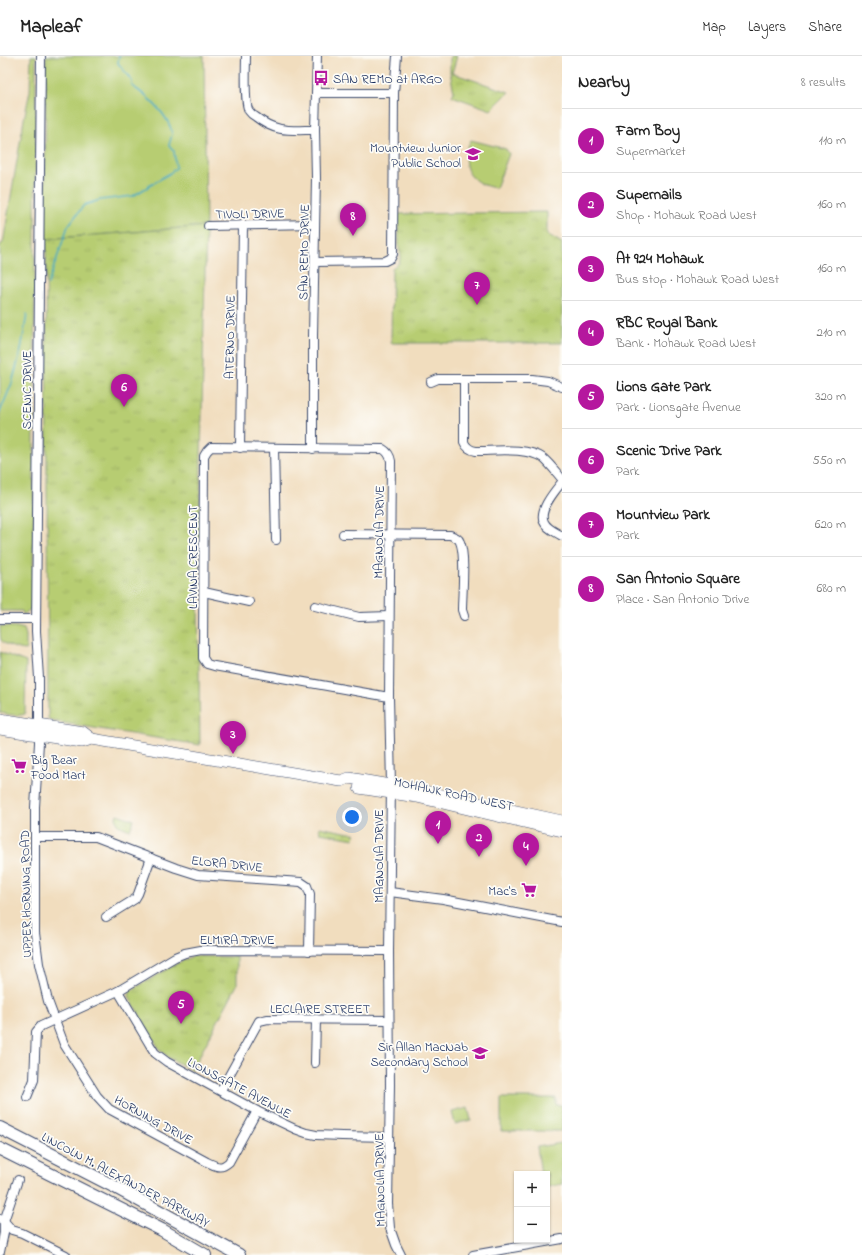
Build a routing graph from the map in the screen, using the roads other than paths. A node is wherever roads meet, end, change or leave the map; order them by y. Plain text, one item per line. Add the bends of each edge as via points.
1 (41, 56) edge
2 (246, 56) edge
3 (317, 56) edge
4 (396, 56) edge
5 (316, 93) junction
6 (394, 93) junction
7 (315, 130) junction
8 (315, 224) junction
9 (243, 225) junction
10 (208, 226) dead end
11 (315, 262) junction
12 (464, 379) junction
13 (431, 382) dead end
14 (562, 387) edge
15 (240, 448) junction
16 (274, 448) junction
17 (314, 449) junction
18 (390, 455) joint
19 (562, 480) edge
20 (344, 534) dead end
21 (390, 534) junction
22 (562, 536) edge
23 (276, 540) dead end
24 (204, 592) junction
25 (249, 602) dead end
26 (315, 606) dead end
27 (389, 616) junction
28 (464, 616) dead end
29 (0, 619) edge
30 (36, 619) junction
31 (389, 697) junction
32 (0, 719) edge
33 (0, 729) edge
34 (38, 730) junction
35 (391, 789) junction
36 (560, 827) edge
37 (35, 837) junction
38 (151, 858) junction
39 (390, 892) junction
40 (106, 917) dead end
41 (562, 922) edge
42 (309, 950) junction
43 (389, 951) junction
44 (118, 991) junction
45 (54, 1019) junction
46 (316, 1019) junction
47 (389, 1020) junction
48 (315, 1063) dead end
49 (221, 1090) junction
50 (27, 1097) dead end
51 (257, 1110) junction
52 (0, 1128) edge
53 (389, 1137) junction
54 (0, 1149) edge
55 (18, 1180) dead end
56 (2, 1220) edge
57 (562, 1239) edge
58 (0, 1252) edge
59 (66, 1255) edge
60 (205, 1255) edge
61 (239, 1255) edge
62 (401, 1255) edge
63 (473, 1255) edge

1 - 30 street, SCENIC DRIVE
2 - 7 street via 249,111 274,128
3 - 5 street, SAN REMO DRIVE
4 - 6 street
5 - 6 street
5 - 7 street, SAN REMO DRIVE
6 - 11 street via 393,254 385,261
7 - 8 street, SAN REMO DRIVE
8 - 9 street, TIVOLI DRIVE
8 - 11 street, SAN REMO DRIVE
9 - 10 street, TIVOLI DRIVE
9 - 15 street, ATERNO DRIVE
11 - 17 street, SAN REMO DRIVE
12 - 13 street via 438,379
12 - 14 street via 532,379 548,381
12 - 19 street via 466,446 476,451 527,451 545,459
15 - 16 street, LAVINA CRESCENT
15 - 24 street, LAVINA CRESCENT via 211,447 204,456
16 - 17 street, LAVINA CRESCENT
16 - 23 street
17 - 18 street, LAVINA CRESCENT via 383,449
18 - 21 street, MAGNOLIA DRIVE
19 - 22 street via 550,497 543,514 544,522 550,529
20 - 21 street
21 - 27 street, MAGNOLIA DRIVE
21 - 28 street via 450,535 458,538 463,553
24 - 25 street
24 - 31 street, LAVINA CRESCENT via 203,658 207,664
26 - 27 street via 359,617
27 - 31 street, MAGNOLIA DRIVE
29 - 30 street
30 - 34 street, SCENIC DRIVE
31 - 35 street, MAGNOLIA DRIVE
32 - 34 main road
33 - 34 main road
34 - 35 main road, MOHAWK ROAD WEST via 82,742 92,739 341,781 348,786
34 - 37 street, UPPER HORNING ROAD
35 - 36 main road, MOHAWK ROAD WEST via 417,797
35 - 39 street, MAGNOLIA DRIVE
37 - 38 street, ELORA DRIVE via 96,837
37 - 45 street, UPPER HORNING ROAD via 37,956 44,990
38 - 40 street via 135,899
38 - 42 street, ELORA DRIVE via 198,875 301,882 307,886 310,894
39 - 41 street via 451,900
39 - 43 street, MAGNOLIA DRIVE
42 - 43 street, ELMIRA DRIVE
42 - 44 street, ELMIRA DRIVE via 196,950 176,957
43 - 47 street, MAGNOLIA DRIVE
44 - 45 street, ELMIRA DRIVE
44 - 49 street, LIONSGATE AVENUE via 155,1053
45 - 50 street via 36,1032 34,1080
45 - 51 street, HORNING DRIVE via 64,1044 102,1103 120,1116 206,1162 218,1167 229,1162
46 - 47 street, LECLAIRE STREET
46 - 48 street
46 - 49 street, LECLAIRE STREET via 259,1021
47 - 53 street, MAGNOLIA DRIVE
49 - 51 street, LIONSGATE AVENUE
51 - 53 street, LIONSGATE AVENUE via 306,1133
52 - 61 highway, LINCOLN M. ALEXANDER PARKWAY
53 - 62 street, MAGNOLIA DRIVE via 390,1228
54 - 60 highway via 162,1230
55 - 56 street
56 - 58 street via 4,1233
56 - 59 street via 12,1230
57 - 63 street

